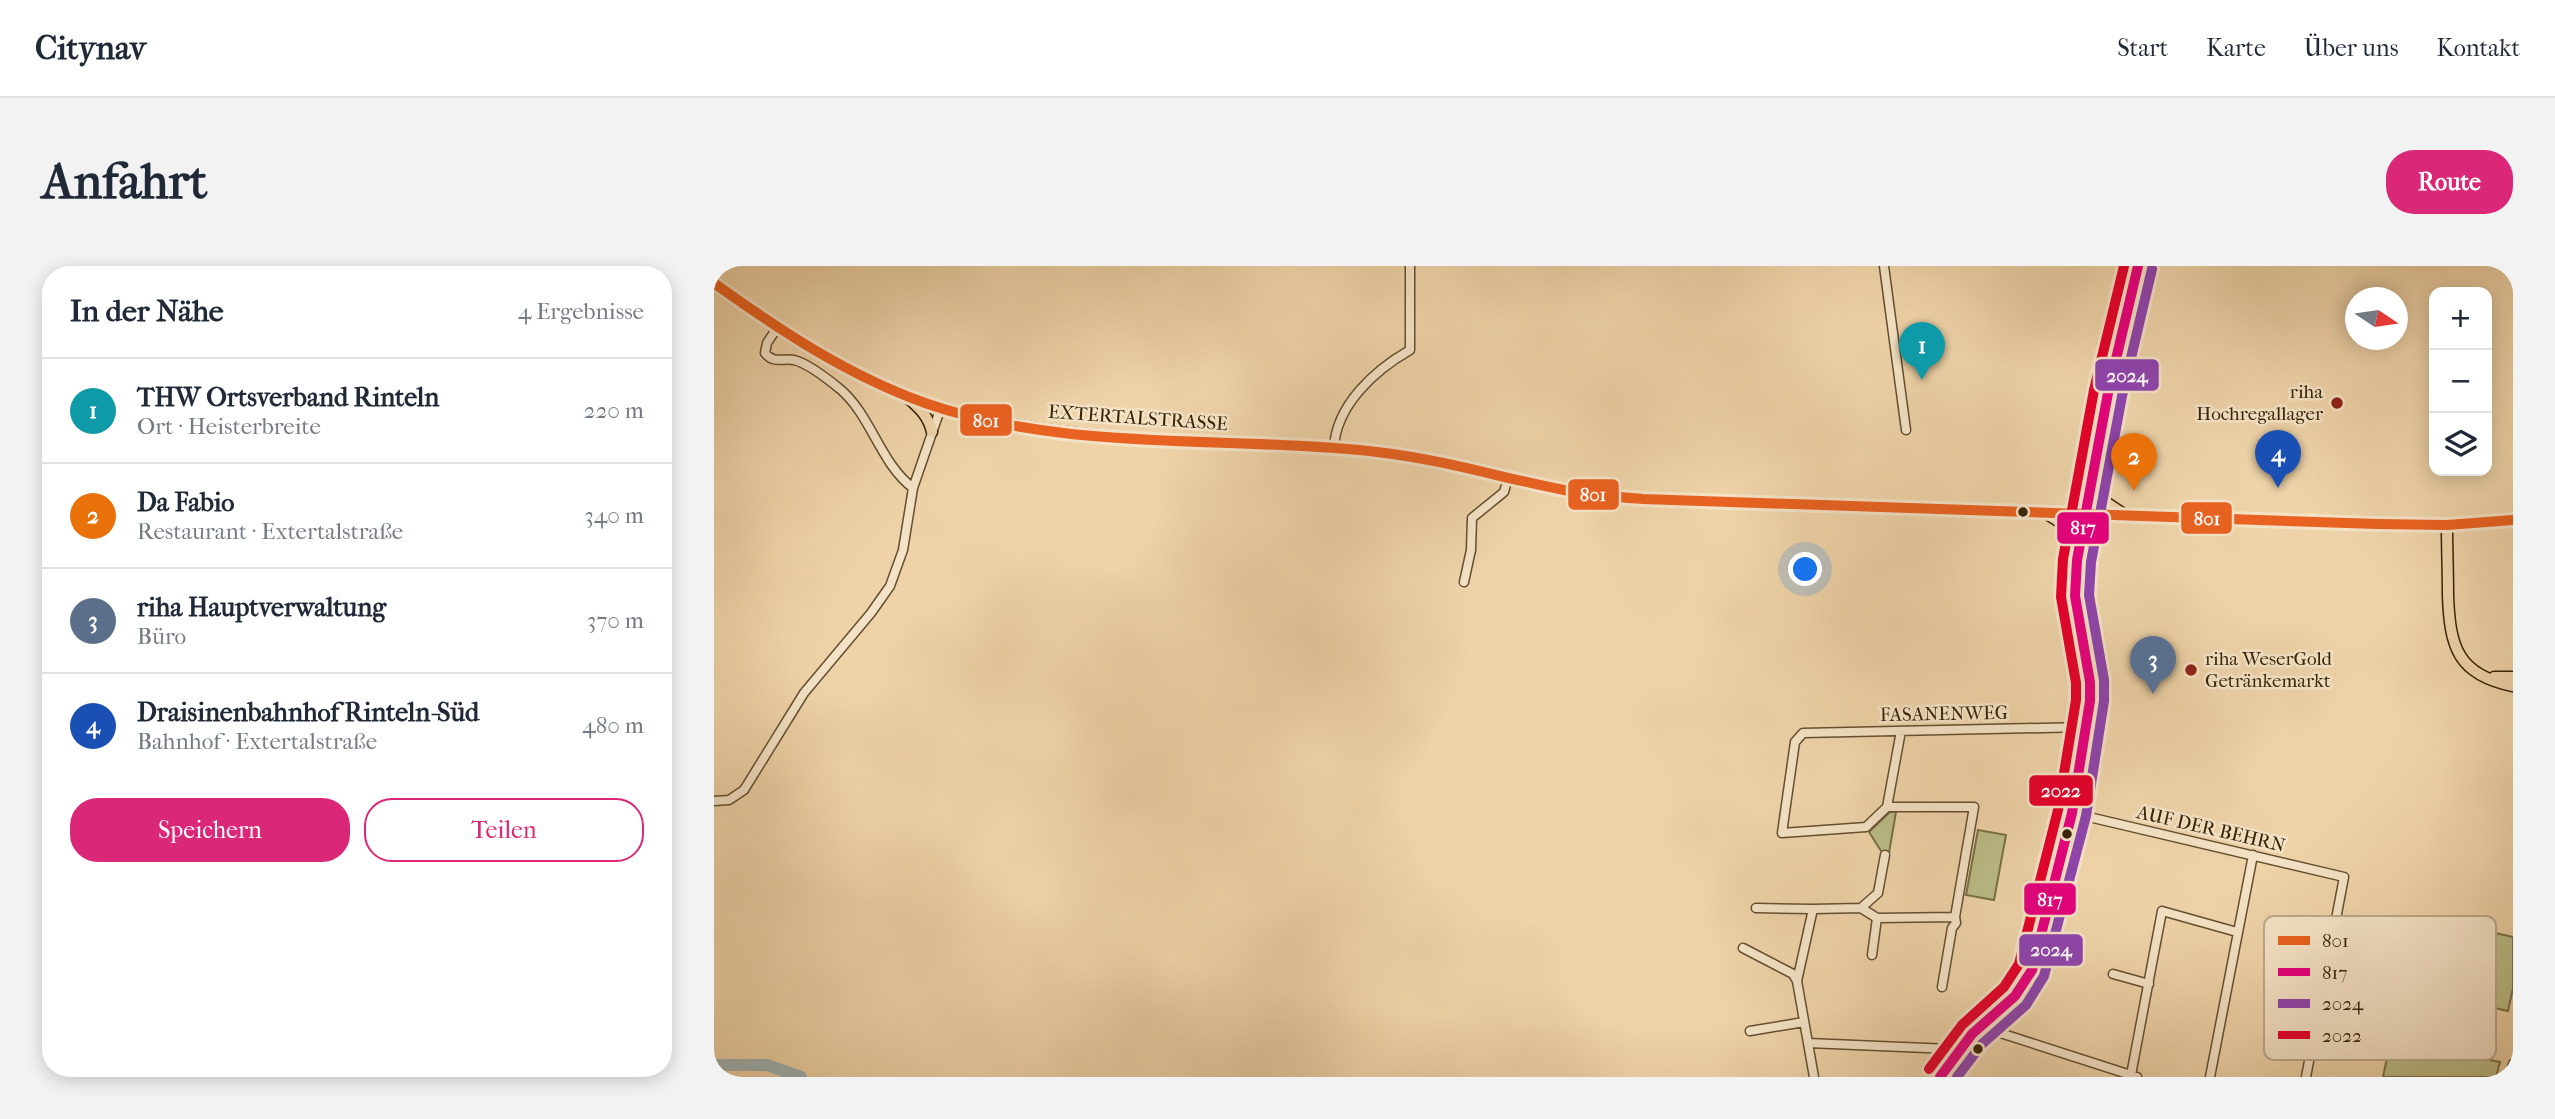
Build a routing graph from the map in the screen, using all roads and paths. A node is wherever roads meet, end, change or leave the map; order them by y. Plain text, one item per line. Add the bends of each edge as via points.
1 (1410, 266) edge
2 (1884, 266) edge
3 (2138, 266) edge
4 (714, 283) edge
5 (777, 328) junction
6 (904, 394) junction
7 (941, 407) junction
8 (1906, 430) dead end
9 (932, 432) junction
10 (1334, 448) junction
11 (1508, 478) junction
12 (2091, 483) junction
13 (913, 488) junction
14 (2047, 514) junction
15 (2086, 514) junction
16 (2125, 515) junction
17 (2513, 520) edge
18 (2447, 525) junction
19 (2080, 545) junction
20 (1464, 582) dead end
21 (2487, 677) junction
22 (2513, 677) edge
23 (2513, 686) edge
24 (2086, 727) junction
25 (1901, 731) junction
26 (714, 801) edge
27 (1887, 807) junction
28 (2071, 813) junction
29 (1885, 855) dead end
30 (2253, 855) junction
31 (1756, 908) dead end
32 (1861, 908) junction
33 (1813, 909) junction
34 (2336, 916) edge
35 (1955, 917) junction
36 (1877, 918) junction
37 (2237, 932) junction
38 (1744, 948) dead end
39 (1871, 955) dead end
40 (2113, 974) dead end
41 (1797, 981) junction
42 (2149, 984) junction
43 (1942, 987) dead end
44 (1804, 1022) junction
45 (1985, 1024) junction
46 (1750, 1031) dead end
47 (1808, 1043) junction
48 (1957, 1053) junction
49 (2513, 1064) edge
50 (2134, 1076) edge
51 (1814, 1077) edge
52 (1940, 1077) edge
53 (2210, 1077) edge
54 (2510, 1077) edge

1 - 10 street via 1410,349 1383,368 1353,400 1338,425
2 - 8 street
3 - 12 street
4 - 5 main road, EXTERTALSTRASSE
5 - 6 main road, EXTERTALSTRASSE via 867,380
5 - 13 street via 767,343 769,359 795,360 842,390 901,479
6 - 7 main road, EXTERTALSTRASSE
6 - 9 main road via 924,412
7 - 9 street
7 - 10 main road, EXTERTALSTRASSE via 1012,425 1083,434
9 - 13 street
10 - 11 main road, EXTERTALSTRASSE via 1419,458
11 - 14 main road, EXTERTALSTRASSE via 1643,499
11 - 20 street via 1503,492 1472,518
12 - 15 street
12 - 16 main road via 2104,501
13 - 26 street via 903,550 886,593 804,693 744,790 729,800
14 - 15 main road, EXTERTALSTRASSE
14 - 19 main road via 2066,526
15 - 16 main road, EXTERTALSTRASSE
15 - 19 main road
16 - 18 main road, EXTERTALSTRASSE
17 - 18 main road, EXTERTALSTRASSE
18 - 21 main road via 2451,636 2465,663
19 - 24 main road via 2075,596 2090,682
21 - 22 main road
21 - 23 main road
24 - 25 street, FASANENWEG
24 - 28 main road
25 - 27 street
25 - 27 street, FASANENWEG via 1803,733 1795,742 1782,833 1866,827
27 - 35 street via 1974,807
28 - 30 street, AUF DER BEHRN
28 - 45 main road via 2032,970 2015,996
29 - 32 street via 1878,893
30 - 34 street, AUF DER BEHRN via 2344,877
30 - 37 street
31 - 33 street
32 - 33 street
32 - 36 street
33 - 41 street
35 - 36 street
35 - 43 street
36 - 39 street
37 - 42 street via 2162,911
37 - 53 street
38 - 41 street via 1793,974
40 - 42 street
41 - 44 street
42 - 50 street
44 - 46 street
44 - 47 street
45 - 48 main road
45 - 50 street via 1991,1030
47 - 48 street via 1950,1049
47 - 51 street
48 - 52 main road
49 - 54 street

